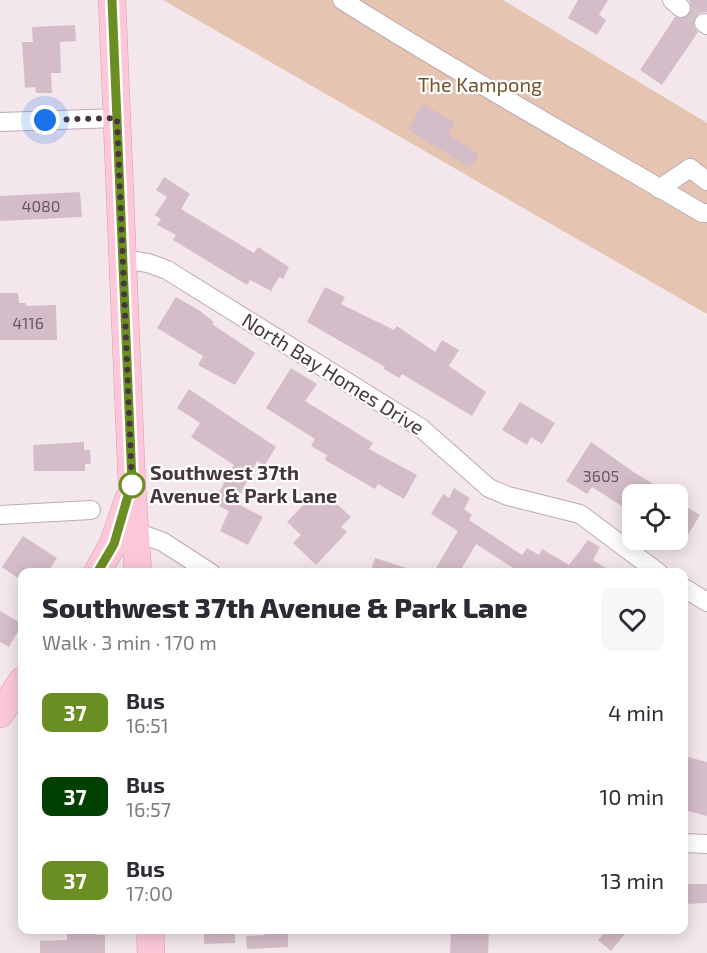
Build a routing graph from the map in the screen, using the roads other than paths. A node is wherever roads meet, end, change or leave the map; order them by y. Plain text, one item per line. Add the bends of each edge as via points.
1 (112, 0) edge
2 (342, 0) edge
3 (117, 118) junction
4 (0, 122) edge
5 (707, 181) edge
6 (659, 189) junction
7 (707, 213) edge
8 (122, 259) junction
9 (132, 487) junction
10 (91, 510) dead end
11 (0, 515) edge
12 (136, 532) junction
13 (100, 568) edge
14 (138, 568) edge
15 (203, 568) edge
16 (653, 568) edge
17 (688, 590) edge
18 (707, 602) edge
19 (18, 687) edge
20 (0, 714) edge
21 (688, 843) edge
22 (707, 844) edge
23 (150, 934) edge
24 (151, 953) edge

1 - 3 main road
2 - 6 street
3 - 4 street
3 - 8 main road
5 - 6 street via 690,168
6 - 7 street
8 - 9 main road
8 - 16 street, North Bay Homes Drive via 167,270 413,422 489,488 580,514
9 - 12 main road
9 - 13 main road via 114,544
10 - 11 street
12 - 14 main road
12 - 15 street via 163,542
17 - 18 street
19 - 20 main road
21 - 22 street
23 - 24 main road

